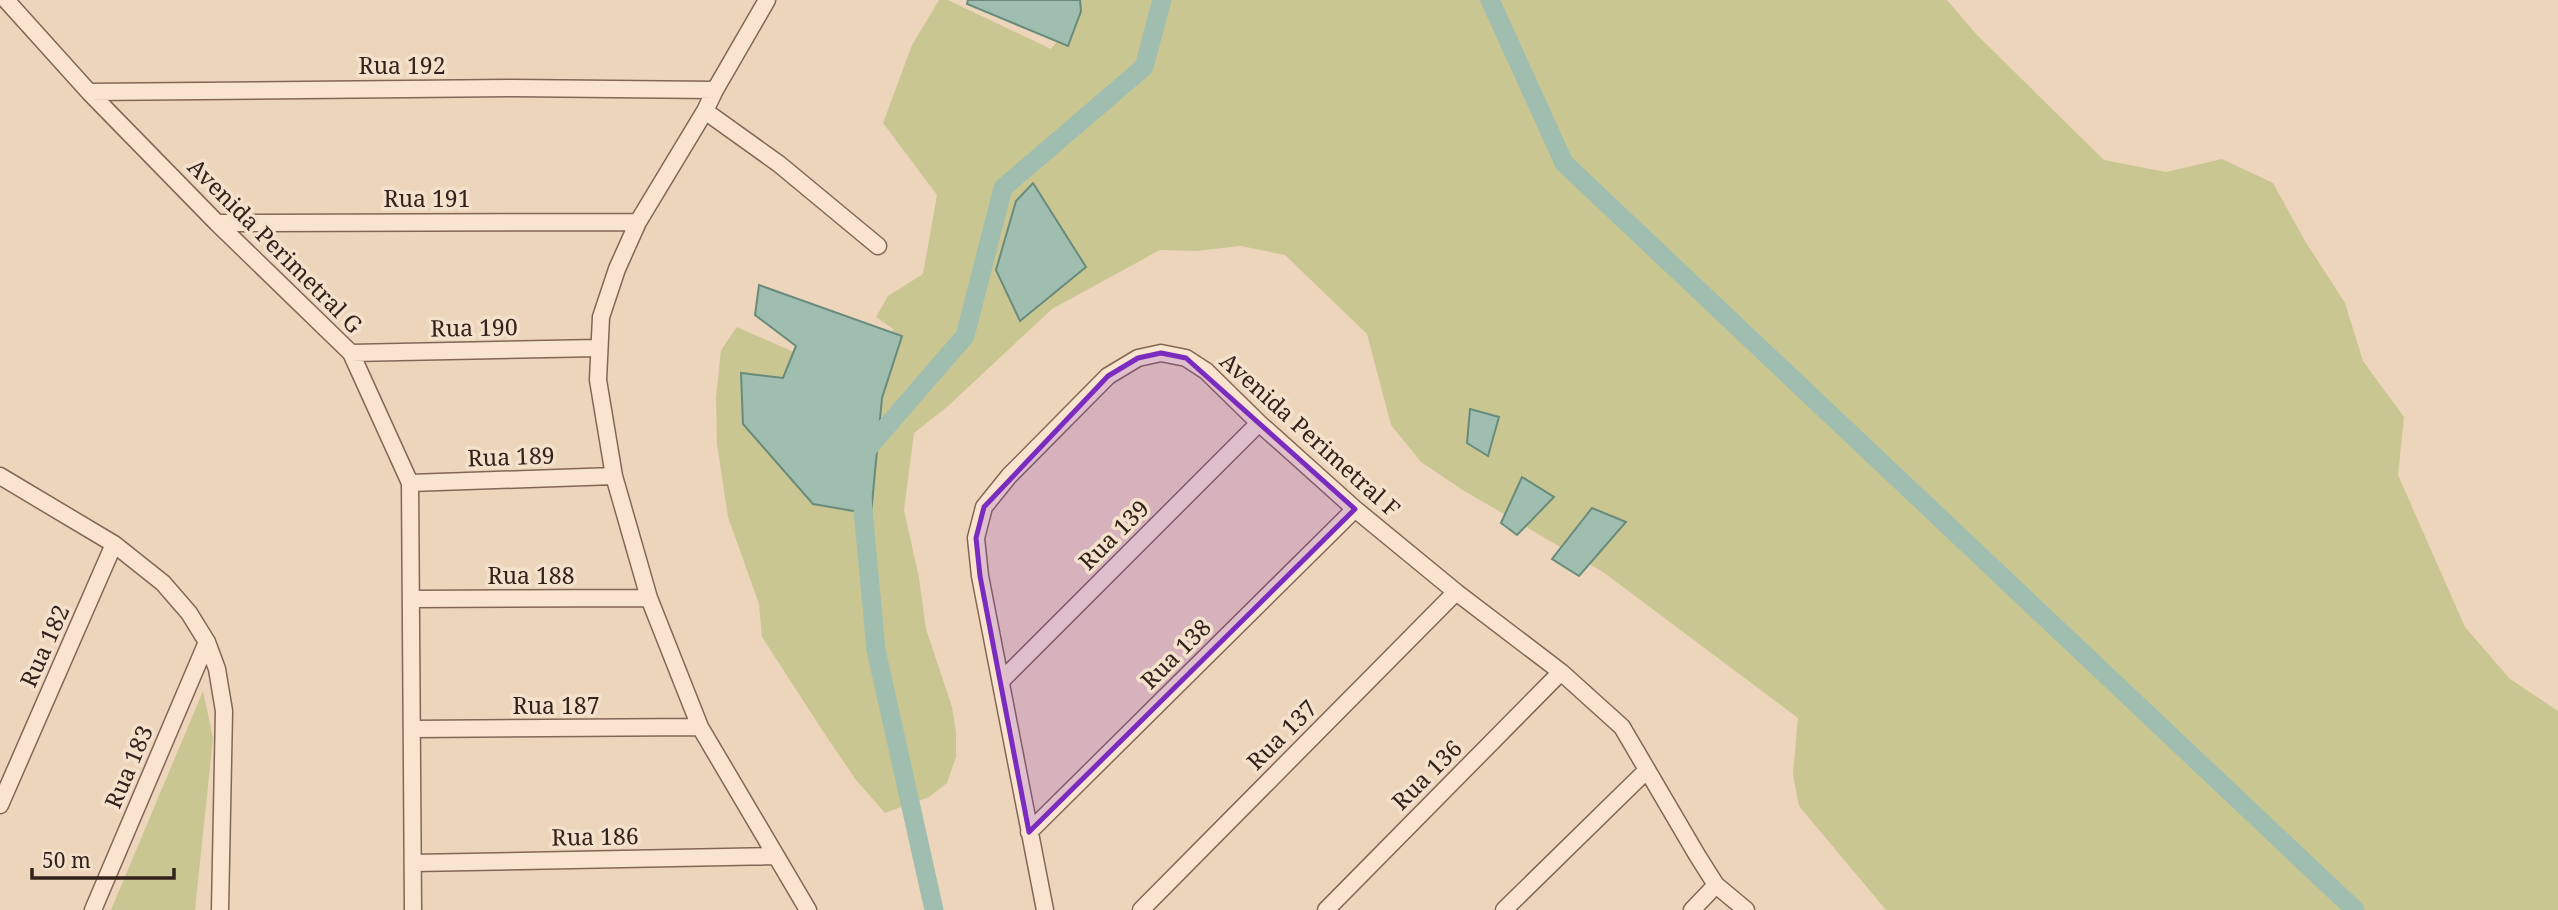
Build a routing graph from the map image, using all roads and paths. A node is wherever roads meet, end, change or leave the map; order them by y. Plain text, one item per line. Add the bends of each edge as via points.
1 (6, 0) edge
2 (768, 0) edge
3 (715, 90) junction
4 (89, 92) junction
5 (705, 111) junction
6 (638, 222) junction
7 (217, 223) junction
8 (878, 246) dead end
9 (598, 348) junction
10 (351, 353) junction
11 (1259, 423) junction
12 (614, 476) junction
13 (1, 479) edge
14 (410, 483) junction
15 (1355, 509) junction
16 (114, 544) junction
17 (1456, 592) junction
18 (649, 598) junction
19 (412, 599) junction
20 (207, 642) junction
21 (1561, 672) junction
22 (1002, 680) junction
23 (699, 727) junction
24 (412, 729) junction
25 (1647, 770) junction
26 (0, 805) edge
27 (1029, 832) junction
28 (776, 856) junction
29 (414, 863) junction
30 (1716, 885) junction
31 (93, 910) edge
32 (220, 910) edge
33 (413, 910) edge
34 (808, 910) edge
35 (1045, 910) edge
36 (1141, 910) edge
37 (1326, 910) edge
38 (1504, 910) edge
39 (1692, 910) edge
40 (1746, 910) edge

1 - 4 street, Avenida Perimetral G
2 - 3 street
3 - 4 street, Rua 192
3 - 5 street
4 - 7 street, Avenida Perimetral G
5 - 6 street
5 - 8 street via 779,164
6 - 7 street, Rua 191
6 - 9 street via 601,317
7 - 10 street, Avenida Perimetral G
9 - 10 street, Rua 190
9 - 12 street via 598,380
10 - 14 street, Avenida Perimetral G
11 - 15 street, Avenida Perimetral F
11 - 22 street, Rua 139
11 - 22 street, Avenida Perimetral F via 1206,371 1186,358 1150,355 1108,376 1009,476 984,508 976,538
12 - 14 street, Rua 189
12 - 18 street
13 - 16 street
14 - 19 street, Avenida Perimetral G
15 - 17 street, Avenida Perimetral F
15 - 27 street, Rua 138
16 - 20 street via 163,583
16 - 26 street, Rua 182
17 - 21 street, Avenida Perimetral F
17 - 36 street, Rua 137
18 - 19 street, Rua 188
18 - 23 street
19 - 24 street, Avenida Perimetral G
20 - 31 street, Rua 183
20 - 32 street via 224,711
21 - 25 street, Avenida Perimetral F via 1622,727
21 - 37 street, Rua 136
22 - 27 street, Avenida Perimetral F
23 - 24 street, Rua 187
23 - 28 street
24 - 29 street, Avenida Perimetral G
25 - 30 street, Avenida Perimetral F
25 - 38 street
27 - 35 street, Avenida Perimetral F
28 - 29 street, Rua 186
28 - 34 street
29 - 33 street, Avenida Perimetral G
30 - 39 street
30 - 40 street, Avenida Perimetral F

